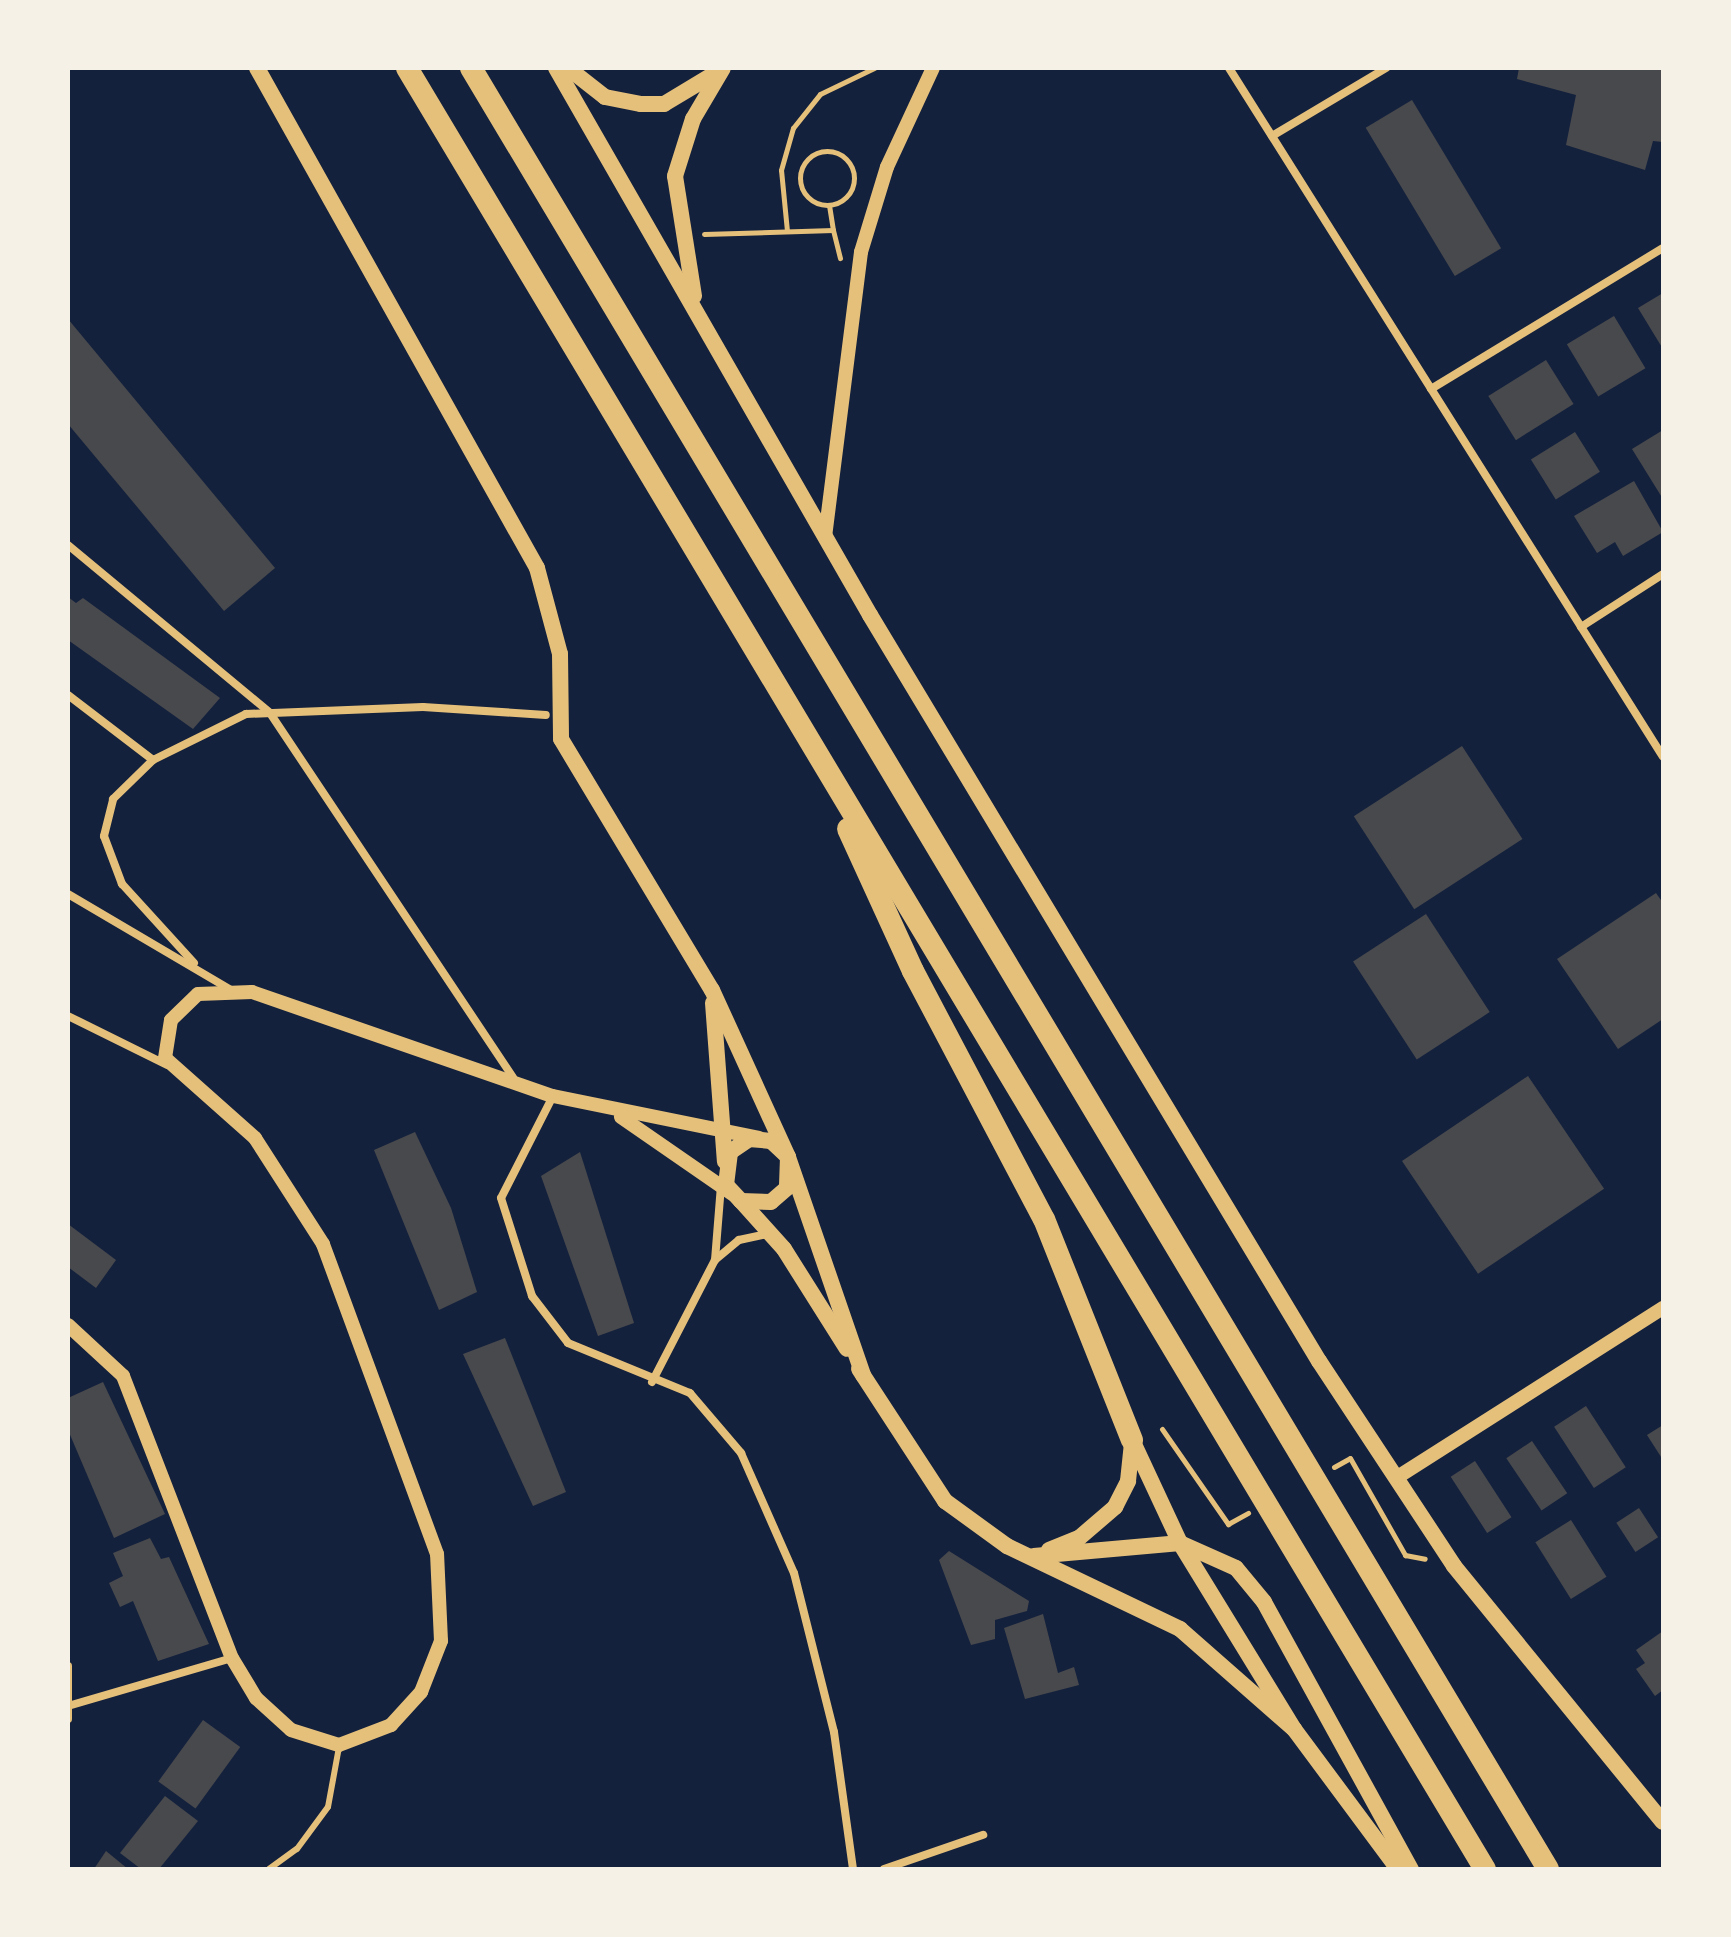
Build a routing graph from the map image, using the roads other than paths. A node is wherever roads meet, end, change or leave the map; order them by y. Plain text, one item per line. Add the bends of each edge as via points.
1 (257, 68) edge
2 (407, 68) edge
3 (471, 68) edge
4 (556, 68) edge
5 (568, 68) edge
6 (722, 68) edge
7 (933, 68) edge
8 (1229, 68) edge
9 (1386, 68) edge
10 (1272, 136) junction
11 (1663, 248) edge
12 (699, 317) junction
13 (1431, 389) junction
14 (825, 537) junction
15 (68, 545) edge
16 (1663, 574) edge
17 (1581, 627) junction
18 (68, 695) edge
19 (270, 713) junction
20 (546, 715) dead end
21 (797, 718) junction
22 (1663, 757) edge
23 (153, 760) junction
24 (68, 894) edge
25 (194, 963) junction
26 (231, 990) junction
27 (712, 990) junction
28 (68, 1016) edge
29 (179, 1071) junction
30 (513, 1078) junction
31 (553, 1096) junction
32 (618, 1114) junction
33 (722, 1132) junction
34 (760, 1138) junction
35 (788, 1157) junction
36 (725, 1162) junction
37 (731, 1194) junction
38 (772, 1234) junction
39 (715, 1260) junction
40 (1663, 1308) edge
41 (68, 1325) edge
42 (863, 1375) junction
43 (652, 1382) junction
44 (1132, 1440) junction
45 (1396, 1478) junction
46 (1180, 1543) junction
47 (1032, 1556) junction
48 (232, 1658) junction
49 (68, 1666) edge
50 (70, 1706) edge
51 (68, 1719) edge
52 (1294, 1729) junction
53 (339, 1745) junction
54 (1663, 1822) edge
55 (983, 1835) dead end
56 (269, 1869) edge
57 (853, 1869) edge
58 (884, 1869) edge
59 (1398, 1869) edge
60 (1411, 1869) edge
61 (1485, 1869) edge
62 (1548, 1869) edge

1 - 27 main road via 537,568 560,654 561,739
2 - 21 highway
3 - 62 highway
4 - 12 main road
5 - 6 main road via 605,97 641,104 674,100
6 - 12 main road via 679,159 679,234
7 - 14 street via 878,190 851,306
8 - 10 street
9 - 10 street
10 - 13 street
11 - 13 street
12 - 14 main road
13 - 17 street
14 - 45 main road via 1204,1176
15 - 19 street
16 - 17 street
17 - 22 street
18 - 23 street
19 - 20 street via 423,707
19 - 23 street via 228,719
19 - 30 street
21 - 44 highway via 913,971 1044,1219
21 - 61 highway
23 - 25 street via 113,799 104,836 122,884
24 - 25 street
25 - 26 street
26 - 29 street via 198,994 171,1020 165,1058
26 - 30 street
27 - 33 main road
27 - 35 main road
28 - 29 street
29 - 53 street via 255,1138 323,1244 437,1554 441,1641 428,1680 391,1725
30 - 31 street
31 - 32 street
31 - 43 street via 501,1198 532,1296 568,1343
32 - 33 street
32 - 37 street
33 - 34 street
33 - 36 main road
34 - 35 main road
34 - 36 main road via 738,1144
35 - 37 main road via 790,1178 780,1196 761,1205
35 - 42 main road
36 - 37 main road
37 - 38 main road
37 - 39 street
38 - 39 street via 739,1240
38 - 42 main road
39 - 43 street
40 - 45 street
41 - 48 street via 123,1376
42 - 47 main road via 945,1501 987,1534
43 - 57 street via 690,1393 741,1453 765,1498 794,1573 834,1732
44 - 46 main road
44 - 47 main road via 1128,1481 1115,1507 1079,1538
45 - 54 main road via 1454,1566
46 - 47 main road
46 - 52 main road
46 - 60 main road via 1225,1560 1264,1602
47 - 52 main road via 1180,1629
48 - 50 street
48 - 53 street via 274,1718
49 - 50 street
50 - 51 street
52 - 59 main road
53 - 56 lane via 328,1807 297,1849
55 - 58 street

